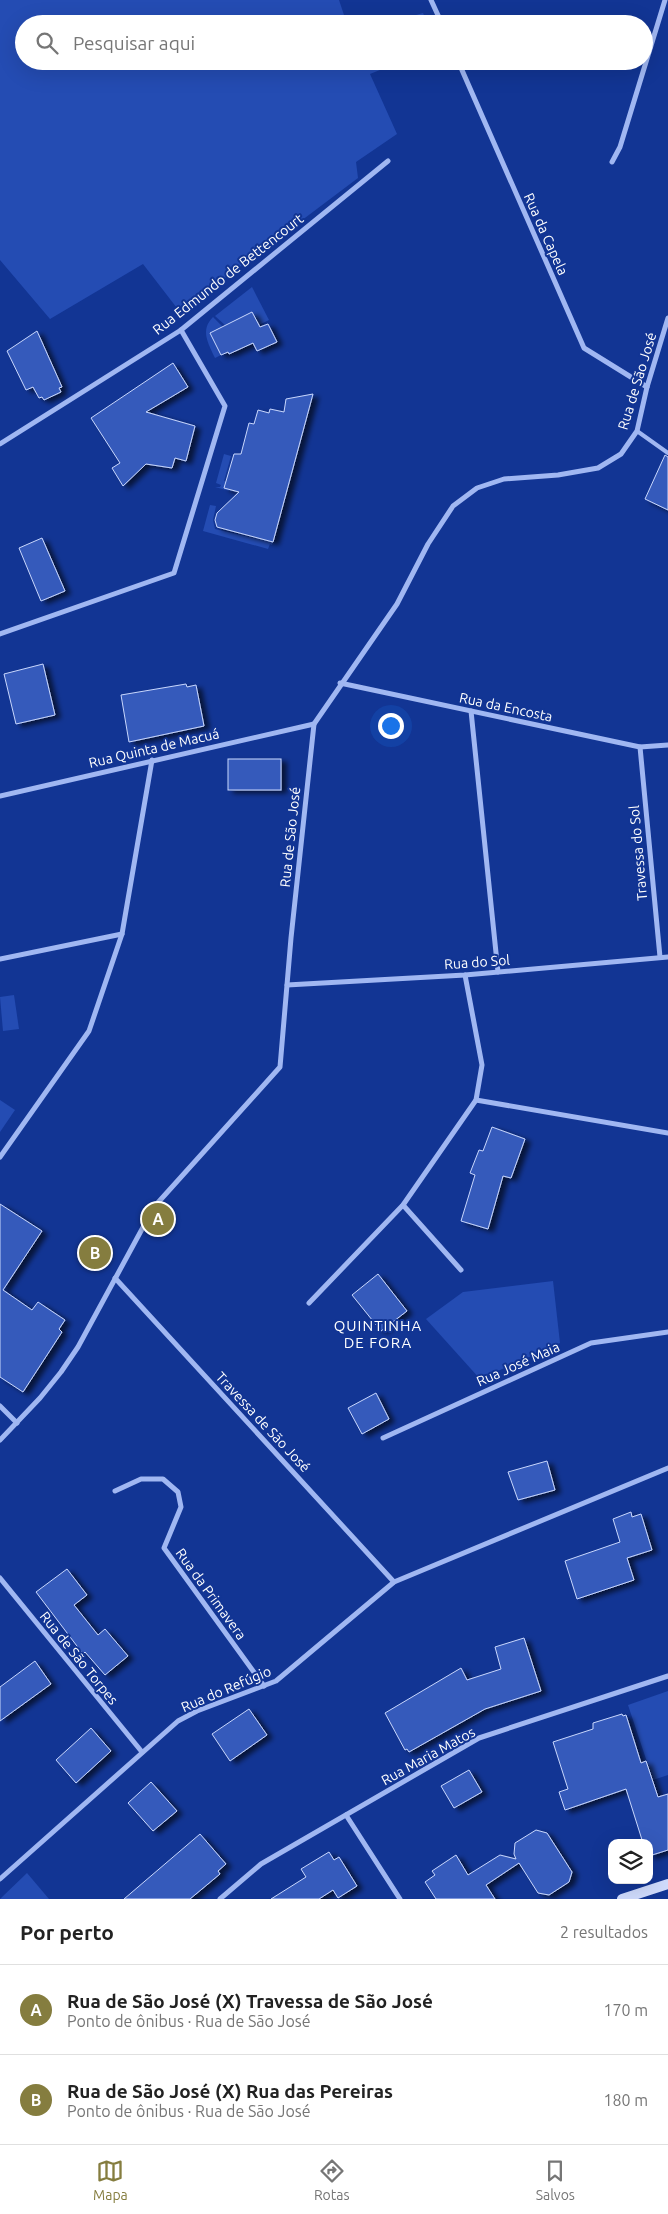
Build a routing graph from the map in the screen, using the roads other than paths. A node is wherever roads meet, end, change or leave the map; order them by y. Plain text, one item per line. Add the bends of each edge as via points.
1 (431, 0) edge
2 (665, 0) edge
3 (438, 15) edge
4 (653, 39) edge
5 (462, 70) edge
6 (644, 70) edge
7 (388, 161) dead end
8 (612, 162) dead end
9 (668, 318) edge
10 (180, 330) junction
11 (647, 387) junction
12 (636, 431) junction
13 (0, 444) edge
14 (668, 453) edge
15 (0, 634) edge
16 (340, 683) junction
17 (471, 711) junction
18 (314, 724) junction
19 (668, 745) edge
20 (640, 747) junction
21 (152, 760) junction
22 (0, 796) edge
23 (122, 934) junction
24 (668, 956) edge
25 (660, 957) junction
26 (0, 959) edge
27 (498, 972) junction
28 (465, 974) junction
29 (287, 985) junction
30 (476, 1100) junction
31 (668, 1133) edge
32 (0, 1157) edge
33 (403, 1205) junction
34 (460, 1270) dead end
35 (115, 1278) junction
36 (310, 1303) dead end
37 (668, 1332) edge
38 (0, 1406) edge
39 (17, 1423) junction
40 (382, 1438) dead end
41 (0, 1440) edge
42 (668, 1468) edge
43 (115, 1491) dead end
44 (0, 1578) edge
45 (394, 1582) junction
46 (668, 1676) edge
47 (264, 1686) junction
48 (142, 1752) junction
49 (346, 1815) junction
50 (0, 1879) edge
51 (668, 1884) edge
52 (220, 1899) edge
53 (400, 1899) edge
54 (622, 1899) edge

1 - 3 street
2 - 4 street
5 - 11 street, Rua da Capela via 584,348
6 - 8 street via 620,147
7 - 10 street, Rua Edmundo de Bettencourt
9 - 11 street, Rua de São José
10 - 13 street, Rua Edmundo de Bettencourt
10 - 15 street via 225,406 174,573
11 - 12 street, Rua de São José
12 - 14 lane
12 - 16 street, Rua de São José via 621,454 598,468 504,480 477,488 453,506 428,544 397,604
16 - 17 street, Rua da Encosta
16 - 18 street, Rua de São José
17 - 20 street, Rua da Encosta
17 - 27 street
18 - 21 street, Rua Quinta de Macuá
18 - 29 street, Rua de São José
19 - 20 street, Rua da Encosta
20 - 25 street, Travessa do Sol
21 - 22 street, Rua Quinta de Macuá
21 - 23 street
23 - 26 street
23 - 32 street via 89,1031
24 - 25 street, Rua do Sol
25 - 27 street, Rua do Sol
27 - 28 street, Rua do Sol
28 - 29 street, Rua do Sol
28 - 30 street via 482,1065
29 - 35 street, Rua de São José via 280,1067 154,1207
30 - 31 street
30 - 33 street
33 - 34 street
33 - 36 street
35 - 39 street, Rua de São José via 61,1372
35 - 45 street, Travessa de São José
37 - 40 street, Rua José Maia via 591,1343
38 - 39 street
39 - 41 street, Rua de São José
42 - 45 street, Rua do Refúgio
43 - 47 street, Rua da Primavera via 148,1479 163,1480 178,1492 182,1507 164,1548
44 - 48 street, Rua de São Torpes
45 - 47 street, Rua do Refúgio via 286,1675
46 - 49 street, Rua Maria Matos via 479,1738
47 - 48 street, Rua do Refúgio via 178,1721
48 - 50 street, Rua do Refúgio
49 - 52 street, Rua Maria Matos via 261,1864
49 - 53 street
51 - 54 street

